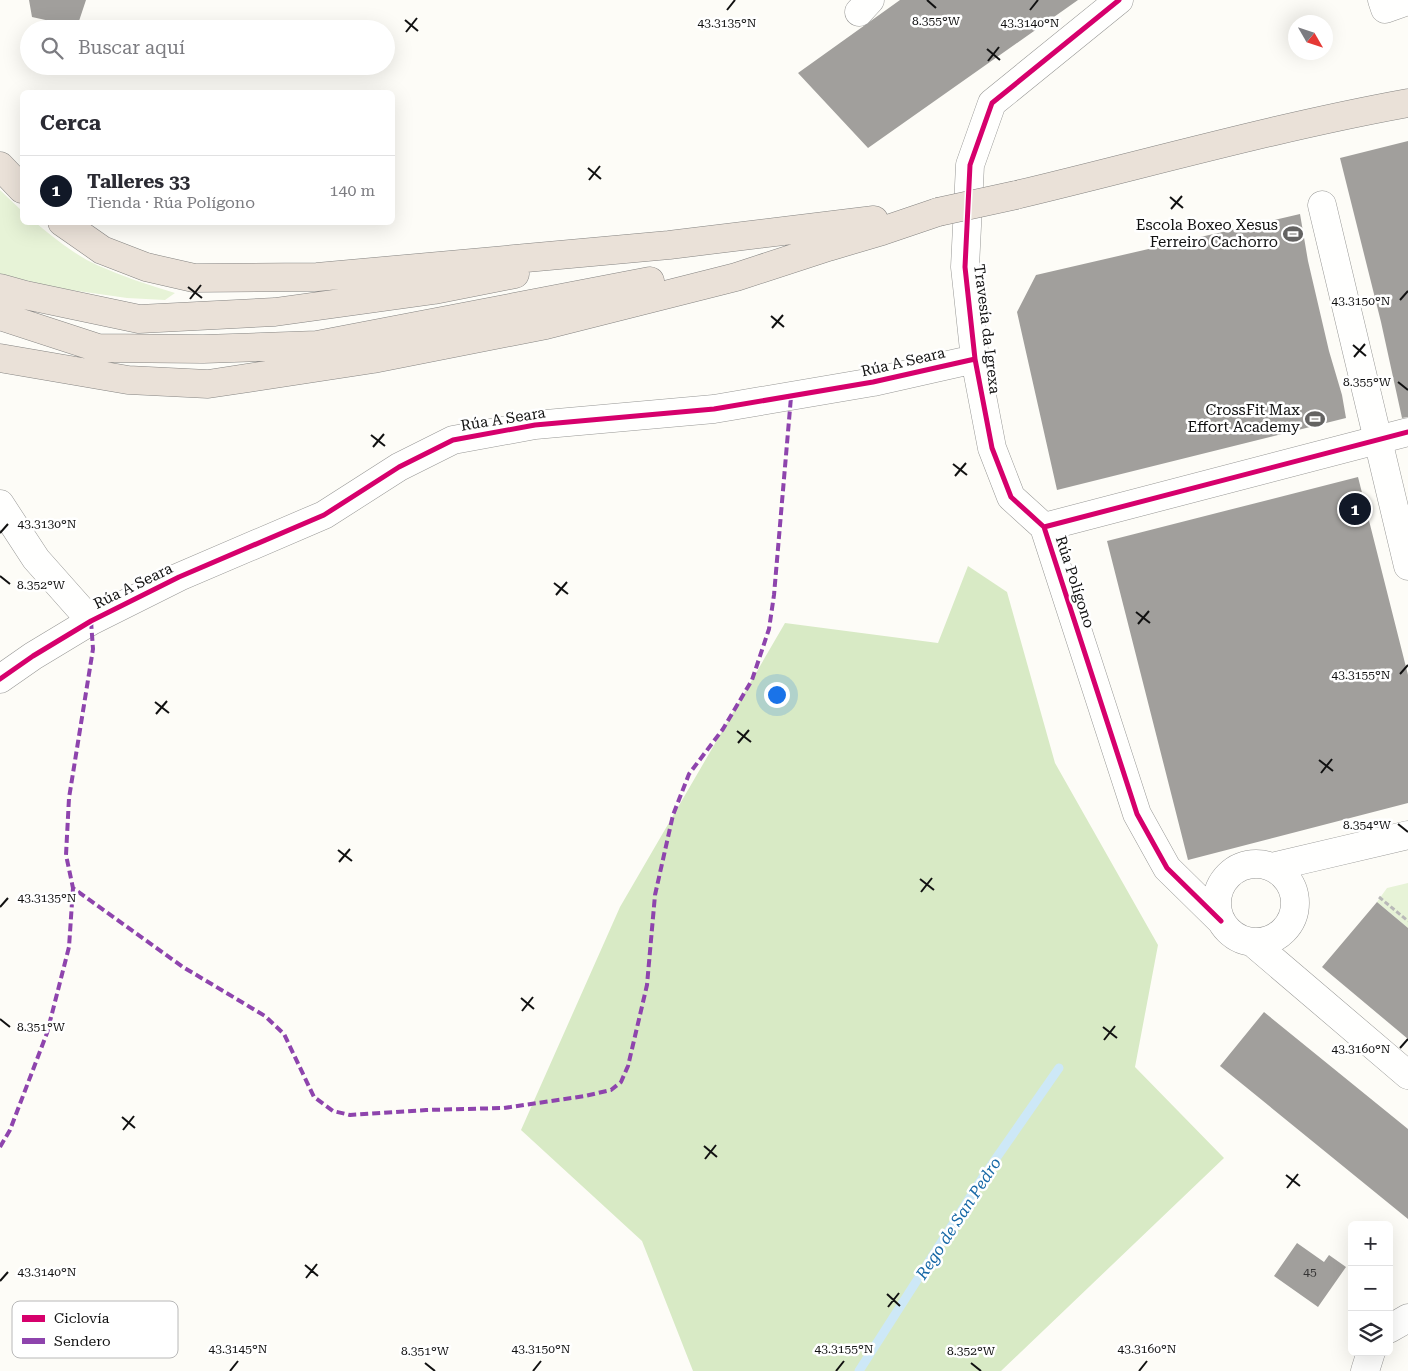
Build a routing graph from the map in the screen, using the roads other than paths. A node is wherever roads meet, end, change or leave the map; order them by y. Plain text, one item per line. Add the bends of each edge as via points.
1 (1119, 0) edge
2 (1382, 0) edge
3 (1408, 1) edge
4 (1408, 103) edge
5 (0, 166) edge
6 (20, 187) edge
7 (1322, 205) dead end
8 (938, 212) junction
9 (66, 225) edge
10 (669, 244) junction
11 (828, 247) junction
12 (0, 288) edge
13 (0, 316) edge
14 (0, 358) edge
15 (975, 359) junction
16 (1408, 432) edge
17 (1378, 440) junction
18 (0, 504) edge
19 (1044, 527) junction
20 (1408, 566) edge
21 (90, 621) junction
22 (0, 679) edge
23 (1408, 835) edge
24 (1272, 867) junction
25 (1221, 921) junction
26 (1252, 942) junction
27 (1408, 1075) edge
28 (1408, 1318) edge
29 (1393, 1327) edge
30 (1370, 1356) edge
31 (1365, 1371) edge

1 - 15 street, Travesía da Igrexa via 992,103 970,165 964,267
2 - 3 street via 1385,9
4 - 8 highway, bridge via 1358,112 1016,196
5 - 6 highway
7 - 17 street
8 - 10 highway
8 - 11 highway
9 - 10 highway via 102,250 146,267 194,278 317,277
10 - 12 highway via 434,290 276,312 139,319
11 - 13 highway via 317,345 98,348
11 - 14 highway via 736,277 546,325 373,359 208,384 128,380
15 - 19 street, Travesía da Igrexa via 992,448 1012,497
15 - 21 street, Rúa A Seara via 873,382 724,408 535,425 453,440 399,467 324,515 179,577
16 - 17 street, Rúa Polígono
17 - 19 street, Rúa Polígono
17 - 20 street
18 - 21 street via 36,559
19 - 25 street, Rúa Polígono via 1137,814 1167,868
21 - 22 street, Rúa A Seara
23 - 24 street
24 - 25 street via 1249,864 1228,876 1218,897
24 - 26 street via 1291,883 1296,907 1292,919 1276,937
25 - 26 street via 1229,931
26 - 27 street
28 - 29 street
30 - 31 street

